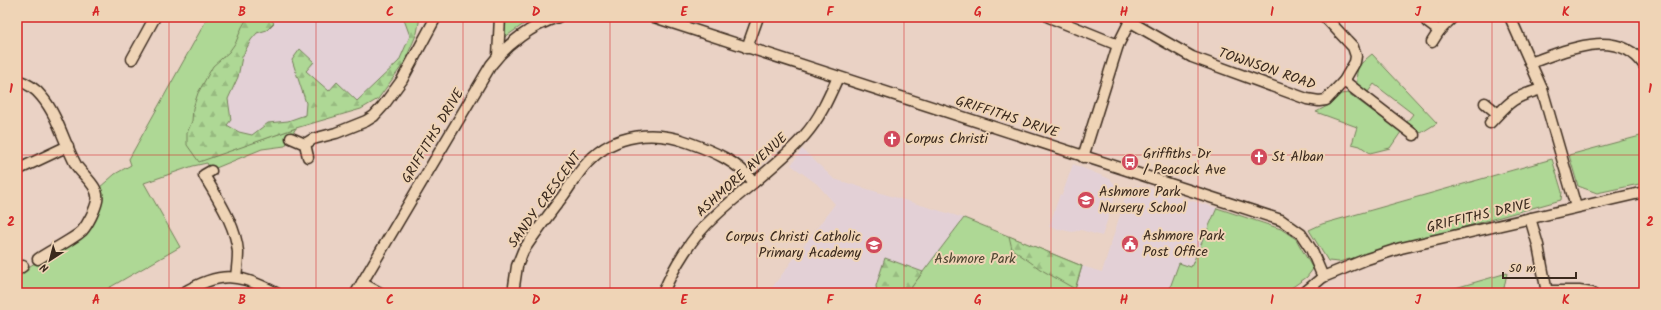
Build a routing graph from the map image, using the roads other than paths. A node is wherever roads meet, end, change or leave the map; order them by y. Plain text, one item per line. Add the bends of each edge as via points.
1 (436, 17) edge
2 (500, 17) edge
3 (654, 17) edge
4 (758, 17) edge
5 (1049, 17) edge
6 (1326, 17) edge
7 (1453, 17) edge
8 (1510, 17) edge
9 (153, 18) edge
10 (552, 18) edge
11 (1130, 19) edge
12 (1427, 22) dead end
13 (1439, 32) junction
14 (1432, 42) dead end
15 (1118, 45) junction
16 (747, 48) junction
17 (498, 56) junction
18 (132, 59) dead end
19 (1530, 63) junction
20 (1644, 65) edge
21 (838, 77) junction
22 (17, 80) edge
23 (1344, 81) junction
24 (1542, 89) junction
25 (1485, 103) dead end
26 (1498, 114) junction
27 (1490, 123) dead end
28 (1414, 135) dead end
29 (291, 138) dead end
30 (305, 144) junction
31 (68, 146) junction
32 (308, 157) dead end
33 (1083, 157) junction
34 (17, 170) edge
35 (211, 171) dead end
36 (754, 182) junction
37 (1644, 192) edge
38 (1576, 207) junction
39 (1530, 218) junction
40 (38, 259) dead end
41 (236, 277) junction
42 (1323, 277) junction
43 (362, 283) junction
44 (1547, 292) edge
45 (183, 293) edge
46 (276, 293) edge
47 (356, 293) edge
48 (380, 293) edge
49 (513, 293) edge
50 (663, 293) edge
51 (1304, 293) edge
52 (1592, 293) edge

1 - 30 street via 402,80 374,116 336,133 313,138
2 - 17 street
3 - 16 street, GRIFFITHS DRIVE
4 - 16 street
5 - 15 street
6 - 23 street, TOWNSON ROAD via 1353,46 1356,56
7 - 13 street
8 - 19 street
9 - 18 street
10 - 17 street, GRIFFITHS DRIVE via 527,32
11 - 15 street
11 - 23 street, TOWNSON ROAD via 1192,57 1307,99 1326,100
12 - 13 street
13 - 14 street
15 - 33 street
16 - 21 street, GRIFFITHS DRIVE
17 - 43 street, GRIFFITHS DRIVE
19 - 20 street via 1571,48 1595,43 1628,50
19 - 24 street
21 - 33 street, GRIFFITHS DRIVE
21 - 36 street, ASHMORE AVENUE via 806,134
22 - 31 street via 27,84 43,97
23 - 28 street
24 - 26 street via 1508,102
24 - 38 street
25 - 26 street
26 - 27 street
29 - 30 street
30 - 32 street
31 - 34 street
31 - 40 street via 83,176 96,189 97,201 82,231
33 - 42 street, GRIFFITHS DRIVE via 1281,220 1300,234 1311,249
35 - 41 street via 204,175 227,217 236,242
36 - 49 street, SANDY CRESCENT via 733,162 671,137 646,135 609,145 584,167 523,251 517,266
36 - 50 street, ASHMORE AVENUE via 697,235
37 - 38 street, GRIFFITHS DRIVE
38 - 39 street, GRIFFITHS DRIVE
39 - 42 street, GRIFFITHS DRIVE via 1401,248
39 - 44 street
41 - 45 street via 214,279
41 - 46 street via 244,278
42 - 51 street, GRIFFITHS DRIVE
43 - 47 street, GRIFFITHS DRIVE
43 - 48 street
44 - 52 street

